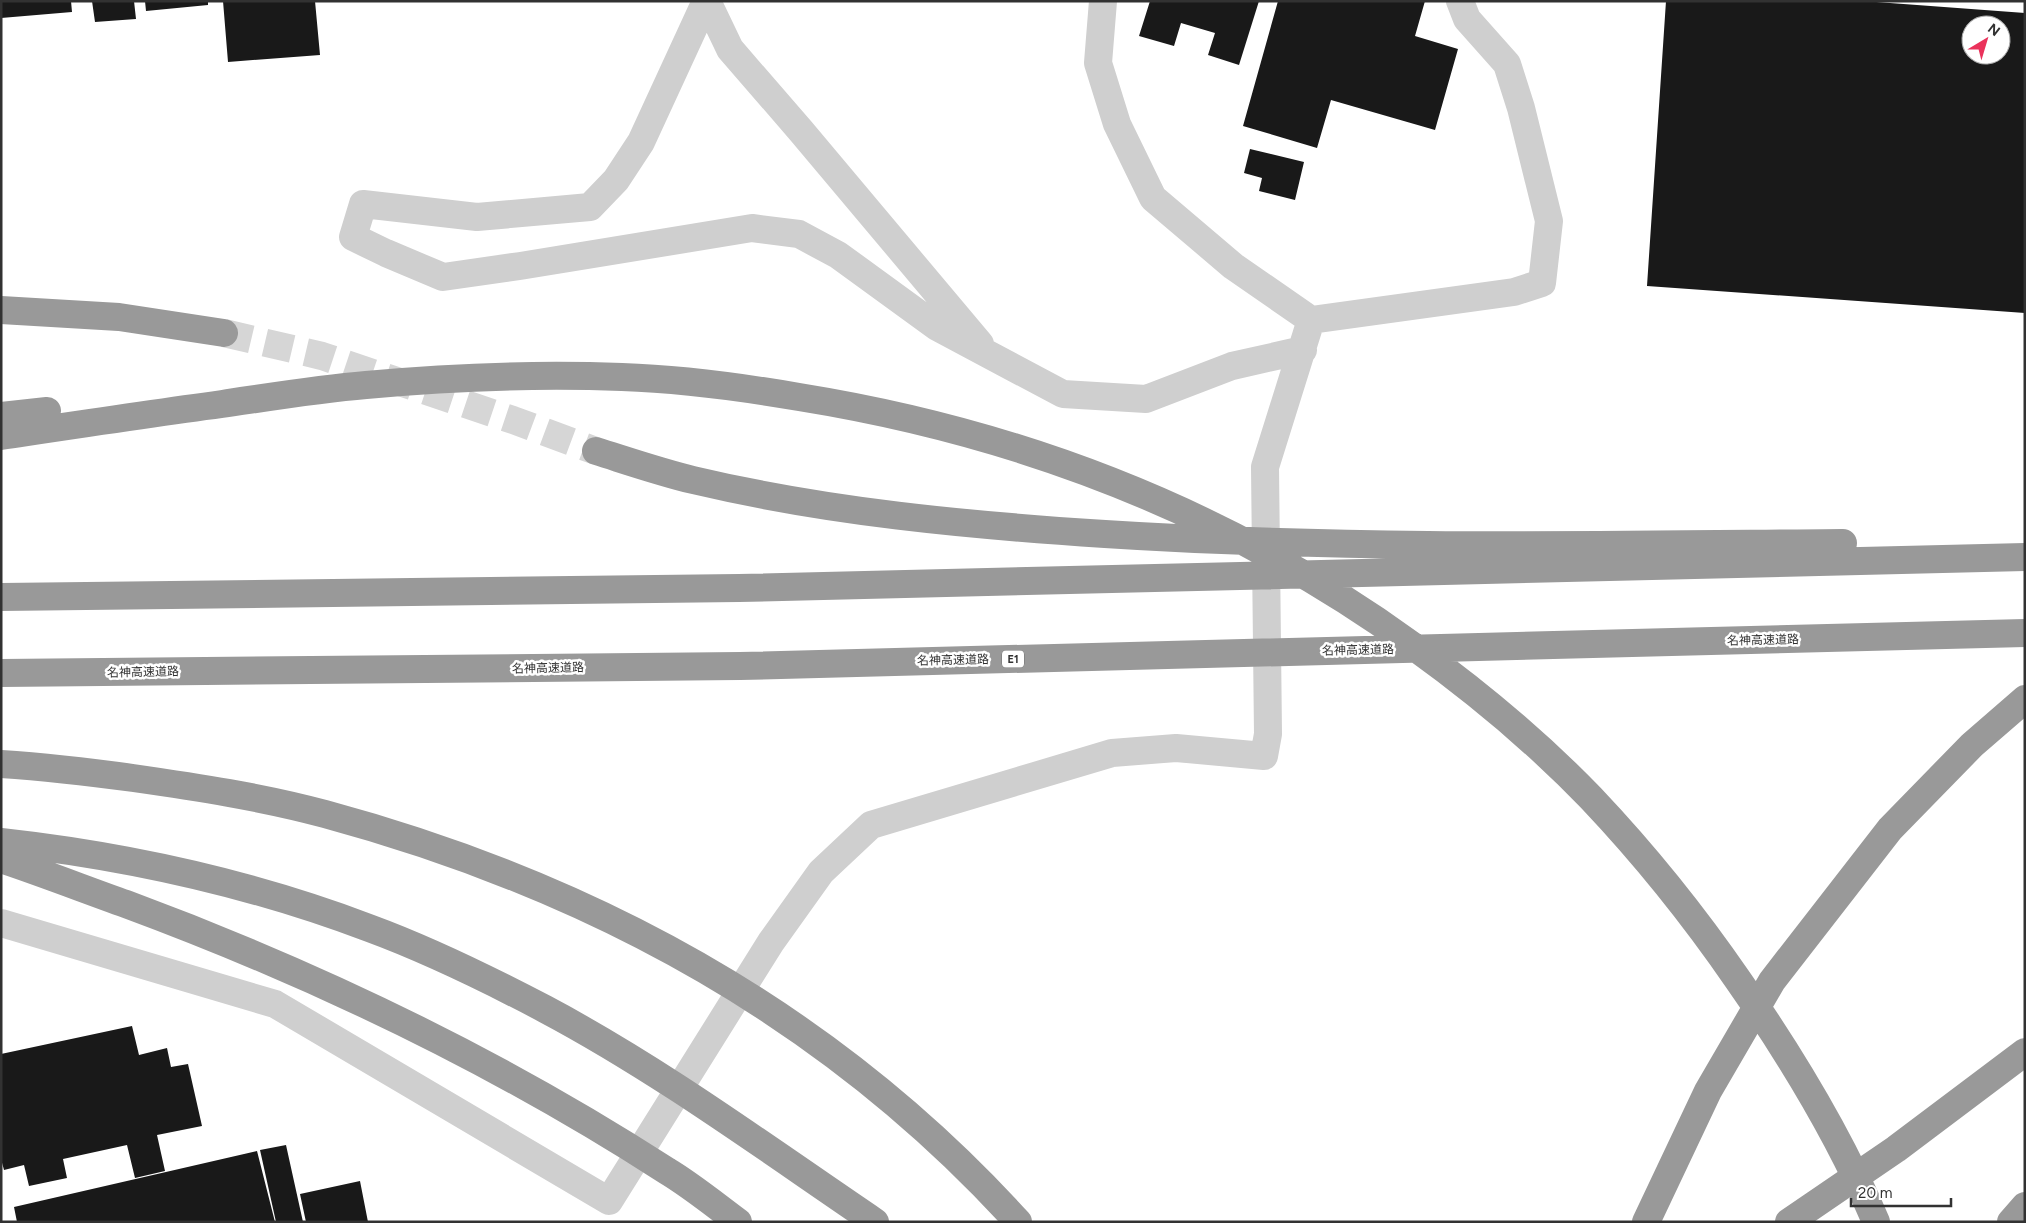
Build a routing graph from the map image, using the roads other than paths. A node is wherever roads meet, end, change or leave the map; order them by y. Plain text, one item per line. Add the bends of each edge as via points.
1 (706, 1) edge
2 (1103, 1) edge
3 (1460, 1) edge
4 (1, 310) edge
5 (1311, 320) junction
6 (224, 333) tunnel mouth
7 (1303, 350) junction
8 (987, 353) junction
9 (274, 396) junction
10 (1, 416) edge
11 (1, 436) edge
12 (596, 452) tunnel mouth
13 (2025, 542) edge
14 (2025, 558) edge
15 (1, 598) edge
16 (2025, 633) edge
17 (1, 673) edge
18 (2025, 699) edge
19 (1, 764) edge
20 (1, 842) edge
21 (1, 859) edge
22 (1, 923) edge
23 (2025, 1052) edge
24 (2025, 1206) edge
25 (738, 1222) edge
26 (875, 1222) edge
27 (1018, 1222) edge
28 (1646, 1222) edge
29 (1789, 1222) edge
30 (1876, 1222) edge
31 (2011, 1222) edge

1 - 8 street via 730,49
1 - 8 street via 641,142 616,180 590,207 477,217 363,204 353,237 443,277 752,228 799,234 838,255 936,327
2 - 5 street via 1098,63 1117,124 1153,198 1233,266
3 - 5 street via 1467,19 1507,64 1521,108 1549,222 1542,283 1514,292
4 - 6 highway via 119,317
5 - 7 street
7 - 8 street via 1232,366 1146,399 1063,394
7 - 22 street via 1265,467 1268,734 1264,756 1176,748 1112,753 870,826 821,872 771,942 609,1200 275,1004
9 - 10 highway via 104,404
9 - 11 highway
9 - 30 highway via 362,385 548,376 627,377 780,394 854,405 966,431 1117,483 1208,522 1287,564 1369,614 1453,675 1522,731 1589,796 1655,869 1718,950 1776,1034 1828,1121
12 - 13 highway via 691,480 916,519 1208,540 1450,546
14 - 15 highway via 739,588
16 - 17 highway, 名神高速道路 / E1 via 740,666
18 - 28 highway via 1972,745 1890,830 1772,981 1708,1091
19 - 27 highway via 198,787 322,813 444,850 550,891 634,930 702,967 780,1016 928,1132
20 - 26 highway via 104,856 224,882 290,900 370,928 447,961 546,1010 632,1059
21 - 25 highway via 182,925 368,1006 571,1112 669,1172
23 - 29 highway
24 - 31 highway

